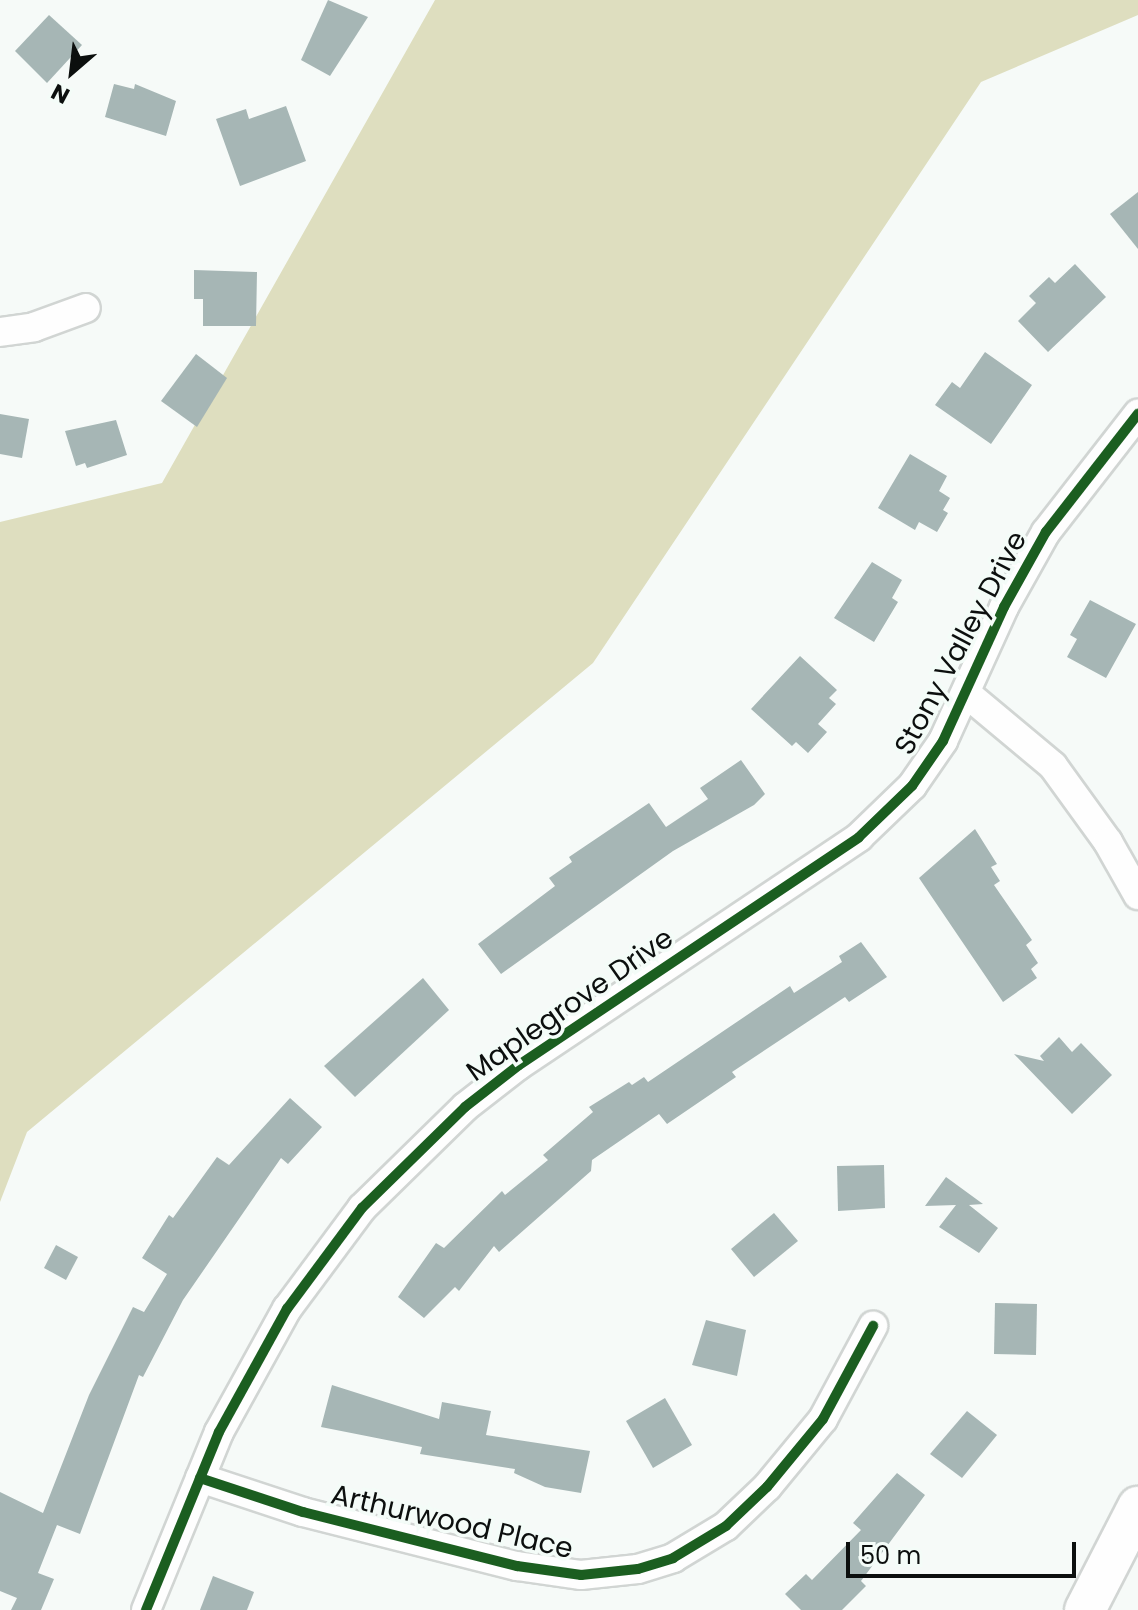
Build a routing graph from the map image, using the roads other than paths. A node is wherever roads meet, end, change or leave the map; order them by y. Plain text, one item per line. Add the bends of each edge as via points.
1 (86, 308) dead end
2 (0, 332) edge
3 (1138, 414) edge
4 (967, 694) junction
5 (1138, 895) edge
6 (764, 898) joint
7 (873, 1326) dead end
8 (200, 1478) junction
9 (1138, 1507) edge
10 (146, 1610) edge
11 (1085, 1610) edge

1 - 2 street via 34,327
3 - 4 street, Stony Valley Drive via 1046,532 1004,607
4 - 5 street via 1053,766 1108,842
4 - 6 street, Stony Valley Drive via 943,741 883,815 859,837
6 - 8 street, Maplegrove Drive via 519,1065 465,1107 387,1182 287,1309 219,1432
7 - 8 street, Arthurwood Place via 823,1419 767,1487 726,1526 673,1558 638,1569 581,1575 527,1569 303,1512
8 - 10 street, Maplegrove Drive
9 - 11 main road

